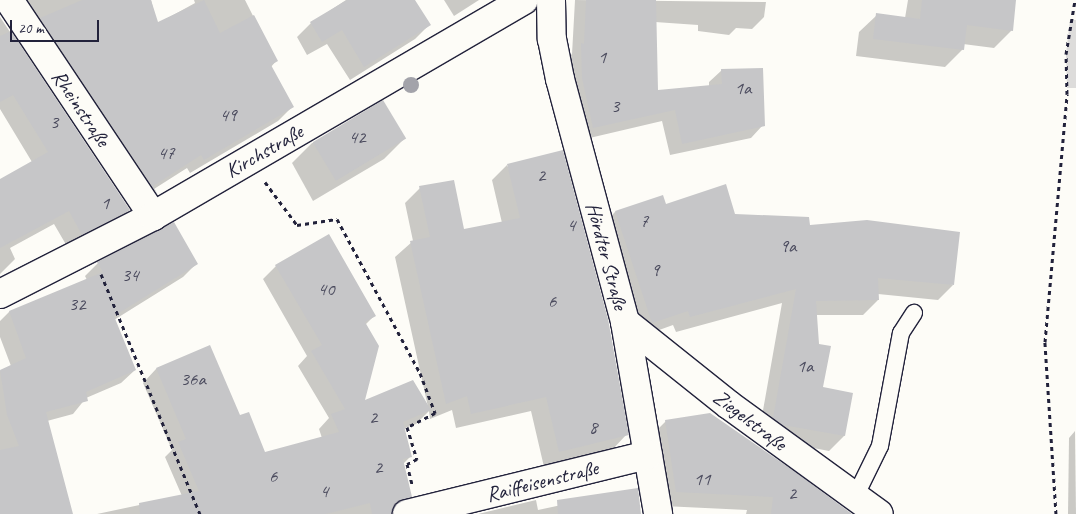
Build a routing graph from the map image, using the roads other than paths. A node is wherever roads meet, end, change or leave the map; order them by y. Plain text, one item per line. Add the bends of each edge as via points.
1 (9, 0) edge
2 (524, 0) edge
3 (551, 0) edge
4 (153, 216) junction
5 (0, 294) edge
6 (914, 313) dead end
7 (625, 322) junction
8 (648, 455) junction
9 (856, 497) junction
10 (413, 512) edge
11 (658, 514) edge
12 (879, 514) edge

1 - 4 street, Rheinstraße
2 - 4 street, Kirchstraße
3 - 7 street, Hördter Straße via 552,39 560,79
4 - 5 street, Kirchstraße
6 - 9 lane via 901,333 880,446
7 - 8 street, Hördter Straße
7 - 9 street, Ziegelstraße via 729,405
8 - 10 street, Raiffeisenstraße
8 - 11 street, Hördter Straße
9 - 12 street, Ziegelstraße

